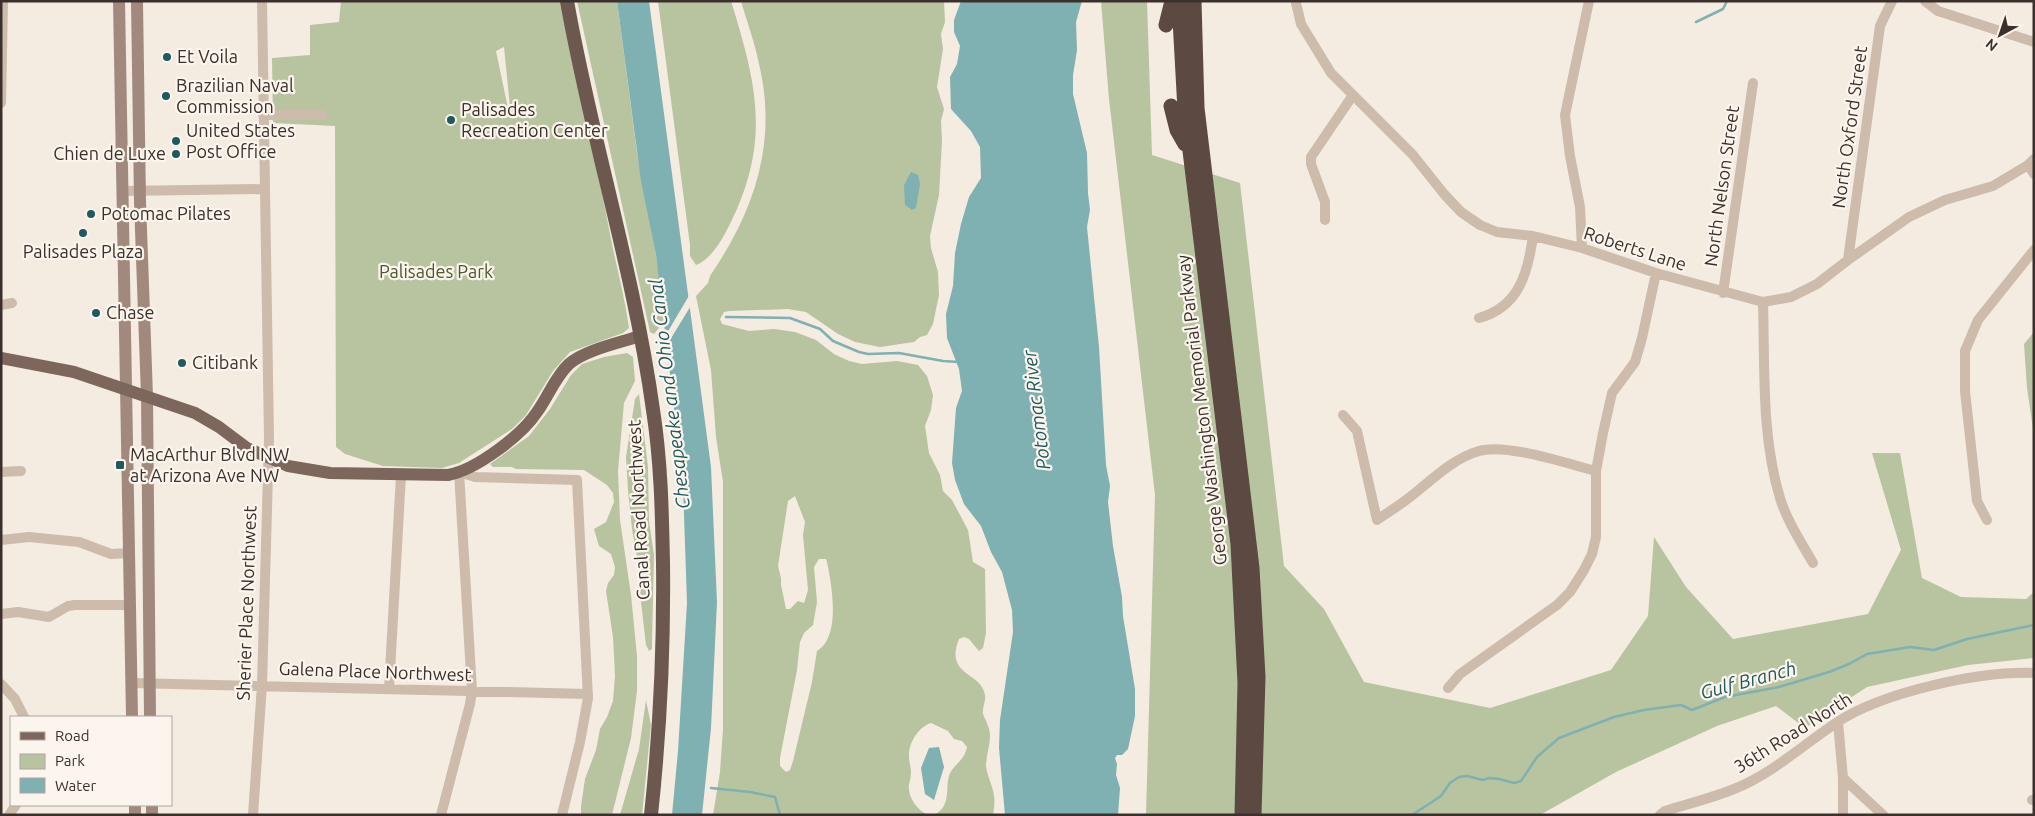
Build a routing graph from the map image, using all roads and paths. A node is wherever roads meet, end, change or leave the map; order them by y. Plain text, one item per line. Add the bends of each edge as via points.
1 (3, 1) edge
2 (119, 1) edge
3 (137, 1) edge
4 (262, 1) edge
5 (567, 1) edge
6 (1172, 1) edge
7 (1179, 1) edge
8 (1194, 1) edge
9 (1589, 1) edge
10 (1892, 1) edge
11 (1924, 1) edge
12 (1296, 3) dead end
13 (2, 22) edge
14 (1166, 24) dead end
15 (2034, 42) edge
16 (1753, 83) dead end
17 (1353, 95) junction
18 (1, 103) edge
19 (1172, 106) dead end
20 (263, 115) junction
21 (322, 115) dead end
22 (1190, 154) junction
23 (2031, 162) edge
24 (2034, 174) edge
25 (264, 189) junction
26 (140, 190) junction
27 (123, 191) junction
28 (1325, 220) dead end
29 (1534, 236) junction
30 (1582, 248) junction
31 (2034, 250) edge
32 (1848, 260) junction
33 (1656, 273) junction
34 (1723, 292) junction
35 (1764, 302) junction
36 (1480, 318) dead end
37 (640, 336) junction
38 (1, 358) edge
39 (126, 390) junction
40 (147, 396) junction
41 (1343, 415) dead end
42 (268, 458) junction
43 (21, 471) dead end
44 (1, 472) edge
45 (459, 472) junction
46 (1596, 472) junction
47 (400, 474) junction
48 (1987, 520) dead end
49 (1, 540) edge
50 (130, 553) junction
51 (1813, 563) dead end
52 (130, 605) junction
53 (1, 614) edge
54 (2034, 673) edge
55 (132, 683) junction
56 (150, 683) junction
57 (1, 684) edge
58 (262, 685) junction
59 (1448, 688) dead end
60 (389, 689) junction
61 (472, 691) junction
62 (588, 694) junction
63 (23, 716) edge
64 (132, 716) edge
65 (150, 716) edge
66 (1838, 722) junction
67 (1249, 778) junction
68 (1843, 778) junction
69 (253, 815) edge
70 (441, 815) edge
71 (562, 815) edge
72 (651, 815) edge
73 (1242, 815) edge
74 (1254, 815) edge
75 (1660, 815) edge
76 (1843, 815) edge
77 (1882, 815) edge

1 - 13 street
2 - 27 main road
3 - 26 main road
4 - 20 street, Sherier Place Northwest
5 - 37 highway, Canal Road Northwest
6 - 14 highway
7 - 22 highway, George Washington Memorial Parkway
8 - 67 highway, George Washington Memorial Parkway via 1197,108 1252,568 1258,677
9 - 30 street via 1565,115 1580,207
10 - 32 street, North Oxford Street via 1880,26
11 - 15 street via 1938,12
12 - 17 street, Roberts Lane via 1301,24 1330,73
13 - 18 street
16 - 34 street, North Nelson Street
17 - 28 street via 1311,157 1324,202
17 - 29 street, Roberts Lane via 1413,155 1461,212 1497,232
19 - 22 highway via 1177,130
20 - 21 street
20 - 25 street, Sherier Place Northwest
22 - 67 highway, George Washington Memorial Parkway via 1238,544
23 - 24 street
23 - 32 street, Roberts Lane via 1993,186 1944,200 1909,217
25 - 26 street
25 - 42 street, Sherier Place Northwest
26 - 27 street
26 - 40 main road
27 - 39 main road
29 - 30 street, Roberts Lane
29 - 36 street via 1529,265 1519,289 1503,306
30 - 33 street, Roberts Lane
31 - 48 street via 1978,320 1965,351 1965,391 1977,501
32 - 35 street, Roberts Lane via 1817,284 1790,297
33 - 34 street, Roberts Lane
33 - 46 street via 1634,362 1612,393
34 - 35 street, Roberts Lane
35 - 51 street via 1770,454 1780,498
37 - 45 main road via 585,355 570,364 522,432
37 - 72 highway, Canal Road Northwest via 657,442 662,524 661,704
38 - 39 main road via 74,372
39 - 40 main road
39 - 50 main road
40 - 42 main road via 200,416
40 - 56 main road
41 - 46 street via 1357,431 1377,520 1450,465 1480,451 1508,450
42 - 47 main road via 314,471
42 - 58 street, Sherier Place Northwest
43 - 44 street
45 - 47 main road via 448,475
45 - 61 street
45 - 62 street via 475,478 577,480
46 - 59 street via 1596,537 1592,554 1570,592 1460,674
47 - 60 street
49 - 50 street via 30,537 79,542 111,554
50 - 52 main road
52 - 53 street via 68,606 49,617 18,612
52 - 55 main road
54 - 66 street, 36th Road North via 2017,672 1951,681 1879,700
55 - 56 street, Galena Place Northwest
55 - 64 main road
56 - 58 street, Galena Place Northwest
56 - 65 main road
57 - 63 street
58 - 60 street, Galena Place Northwest
58 - 69 street, Sherier Place Northwest
60 - 61 street, Galena Place Northwest
61 - 62 street, Galena Place Northwest
61 - 70 street
62 - 71 street
66 - 68 street
66 - 75 street, 36th Road North via 1777,766 1734,789
67 - 73 highway, George Washington Memorial Parkway
67 - 74 highway, George Washington Memorial Parkway
68 - 76 street
68 - 77 street

